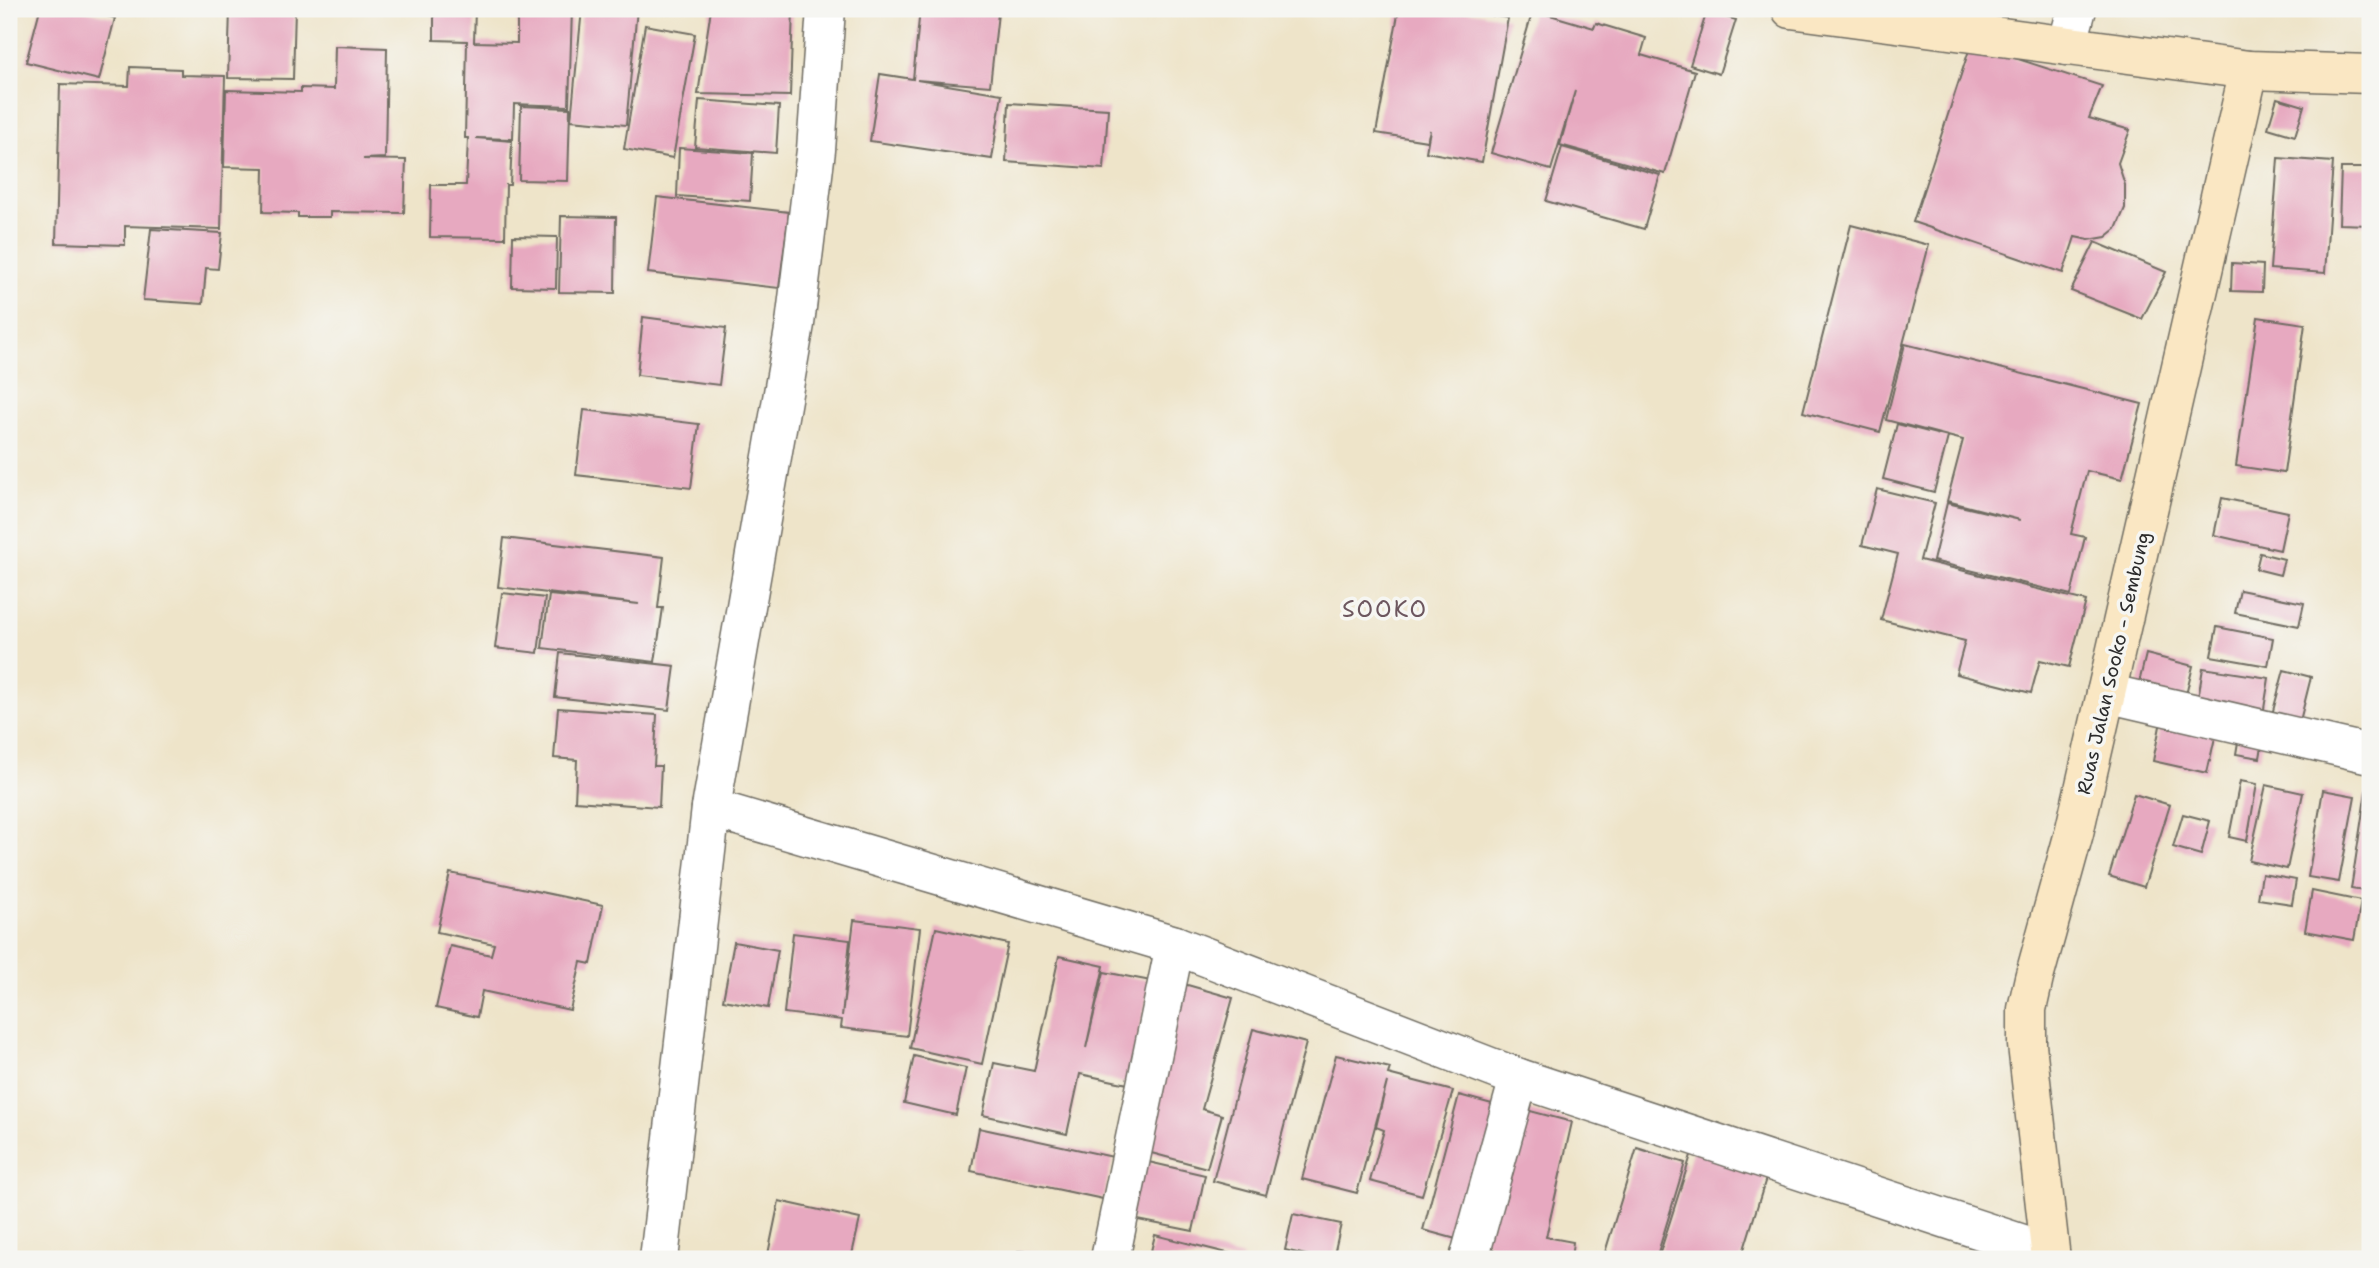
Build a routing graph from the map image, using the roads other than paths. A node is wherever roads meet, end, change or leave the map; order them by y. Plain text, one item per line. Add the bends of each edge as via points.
1 (826, 9) edge
2 (1791, 9) edge
3 (2077, 9) edge
4 (2067, 46) junction
5 (2249, 70) junction
6 (2370, 74) edge
7 (2106, 693) junction
8 (2370, 754) edge
9 (711, 808) junction
10 (1175, 945) junction
11 (1518, 1078) junction
12 (2050, 1256) edge
13 (659, 1259) edge
14 (1110, 1259) edge
15 (1469, 1259) edge

1 - 9 street via 816,150 795,324
2 - 4 main road
3 - 4 street
4 - 5 main road
5 - 6 main road
5 - 7 main road, Ruas Jalan Sooko - Sembung
7 - 8 street
7 - 12 main road, Ruas Jalan Sooko - Sembung via 2028,1009
9 - 10 street
9 - 13 street
10 - 11 street
10 - 14 street
11 - 12 street
11 - 15 street

